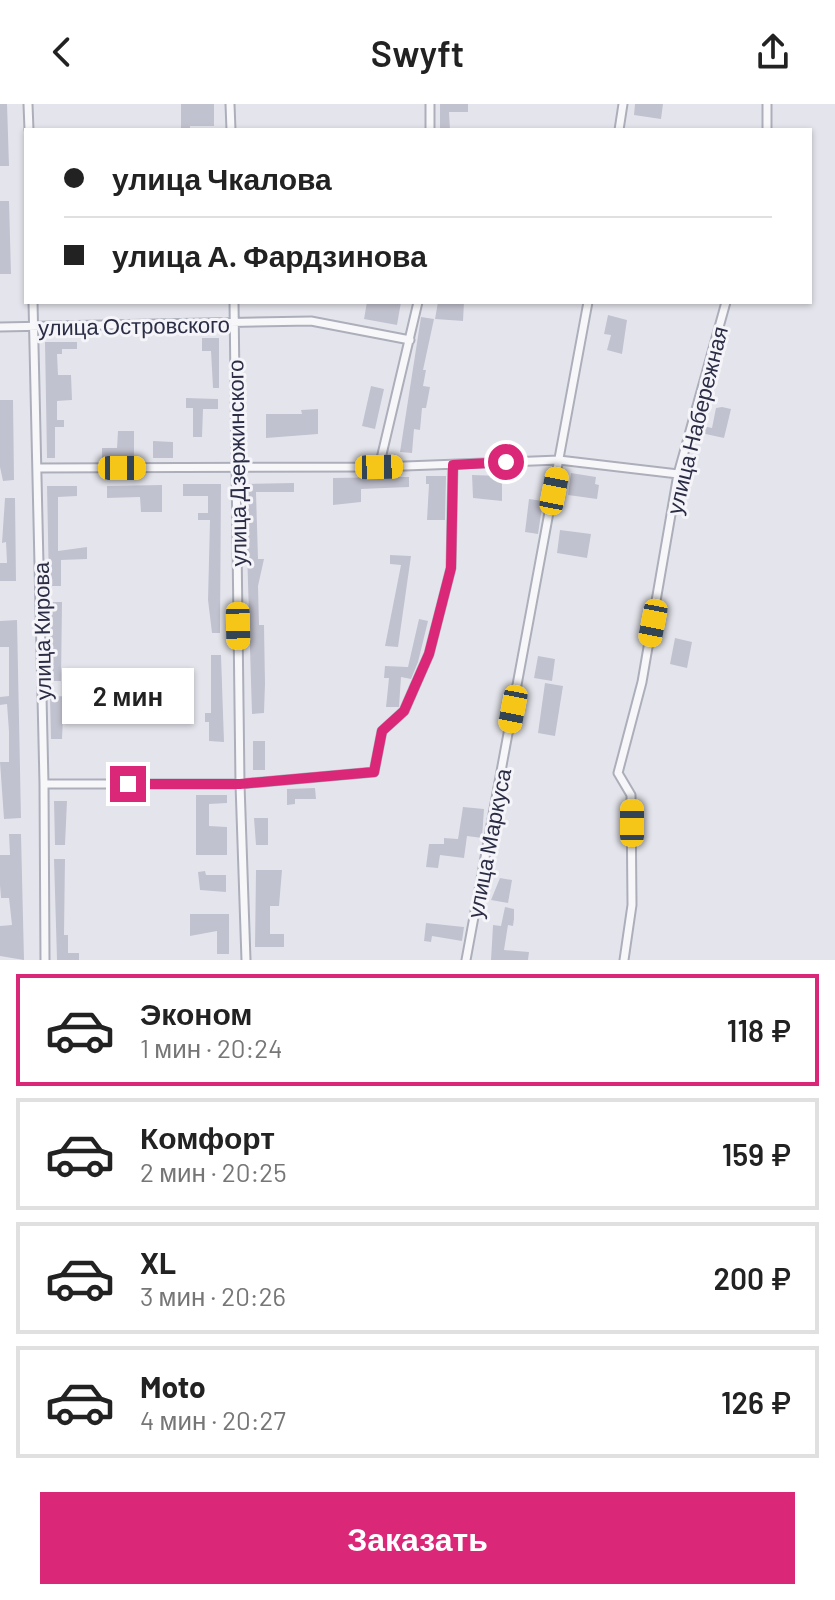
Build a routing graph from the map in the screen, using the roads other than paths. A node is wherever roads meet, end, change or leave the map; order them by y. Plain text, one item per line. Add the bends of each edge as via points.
1 (28, 104) edge
2 (230, 104) edge
3 (430, 104) edge
4 (623, 104) edge
5 (767, 104) edge
6 (29, 128) edge
7 (231, 128) edge
8 (430, 128) edge
9 (619, 128) edge
10 (767, 128) edge
11 (33, 304) edge
12 (234, 304) edge
13 (418, 304) edge
14 (588, 304) edge
15 (725, 304) edge
16 (234, 322) junction
17 (0, 327) edge
18 (33, 327) junction
19 (410, 340) junction
20 (559, 460) junction
21 (453, 465) junction
22 (379, 467) junction
23 (37, 468) junction
24 (237, 469) junction
25 (678, 474) junction
26 (44, 784) junction
27 (240, 784) junction
28 (45, 960) edge
29 (246, 960) edge
30 (466, 960) edge
31 (624, 960) edge

1 - 6 street
2 - 7 street
3 - 8 street
4 - 9 street
5 - 10 street
11 - 18 street, улица Кирова
12 - 16 street, улица Дзержинского
13 - 19 street
14 - 20 street, улица Маркуса
15 - 25 street, улица Набережная
16 - 18 street, улица Островского
16 - 19 street, улица Островского via 311,321
16 - 24 street, улица Дзержинского
17 - 18 street, улица Островского
18 - 23 street, улица Кирова
19 - 22 street
20 - 21 street
20 - 25 street
20 - 30 street, улица Маркуса
21 - 22 street
21 - 27 street via 451,568 429,654 404,711 382,731 374,772
22 - 24 street
23 - 24 street
23 - 26 street, улица Кирова
24 - 27 street, улица Дзержинского
25 - 31 street, улица Набережная via 645,668 618,773 631,795 632,905
26 - 27 street
26 - 28 street, улица Кирова
27 - 29 street, улица Дзержинского

